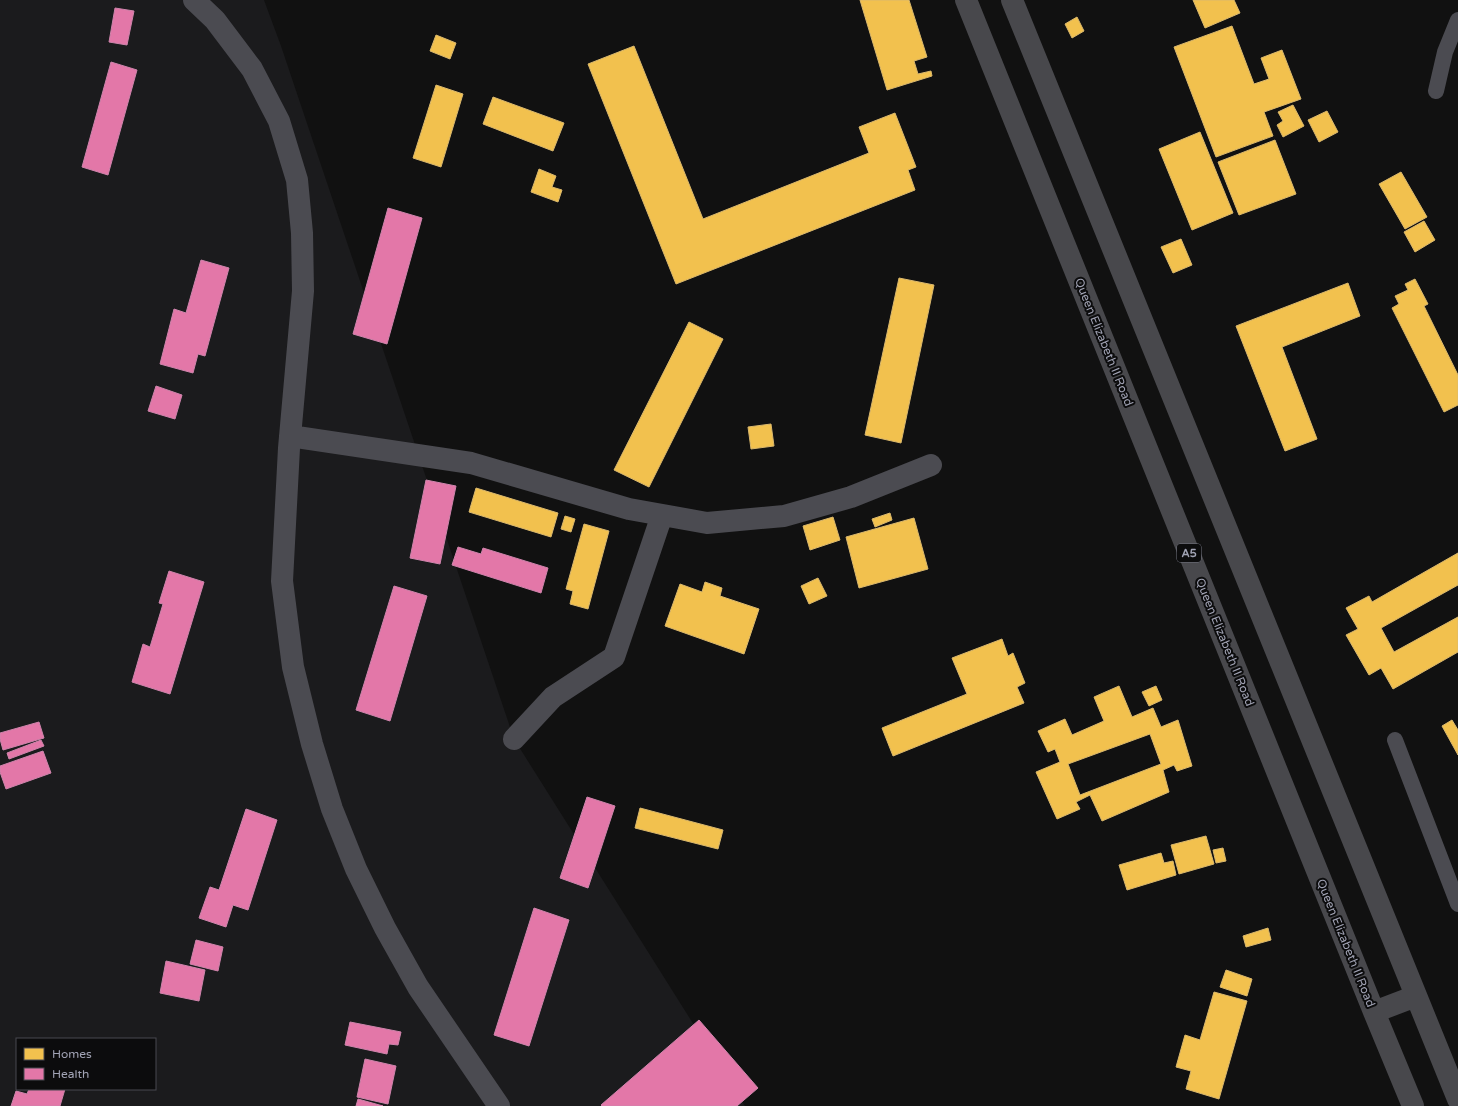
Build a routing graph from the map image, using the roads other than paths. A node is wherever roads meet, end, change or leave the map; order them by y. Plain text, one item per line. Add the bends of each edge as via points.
1 (194, 0) edge
2 (966, 0) edge
3 (1012, 0) edge
4 (1458, 20) edge
5 (1436, 91) dead end
6 (290, 436) junction
7 (931, 465) dead end
8 (662, 515) junction
9 (514, 739) dead end
10 (1395, 740) dead end
11 (1458, 904) edge
12 (1416, 996) junction
13 (1374, 1012) junction
14 (1458, 1099) edge
15 (499, 1106) edge
16 (1413, 1106) edge

1 - 6 street via 215,20 252,69 279,120 297,180 302,233 303,291
2 - 13 highway, Queen Elizabeth II Road / A5
3 - 12 highway
4 - 5 lane via 1445,52
6 - 8 street via 471,463 629,509
6 - 15 street via 282,581 293,667 312,744 332,808 356,869 385,928 418,988
7 - 8 street via 850,498 784,516 707,523
8 - 9 street via 614,657 553,697
10 - 11 lane
12 - 13 highway
12 - 14 highway
13 - 16 highway, Queen Elizabeth II Road / A5

